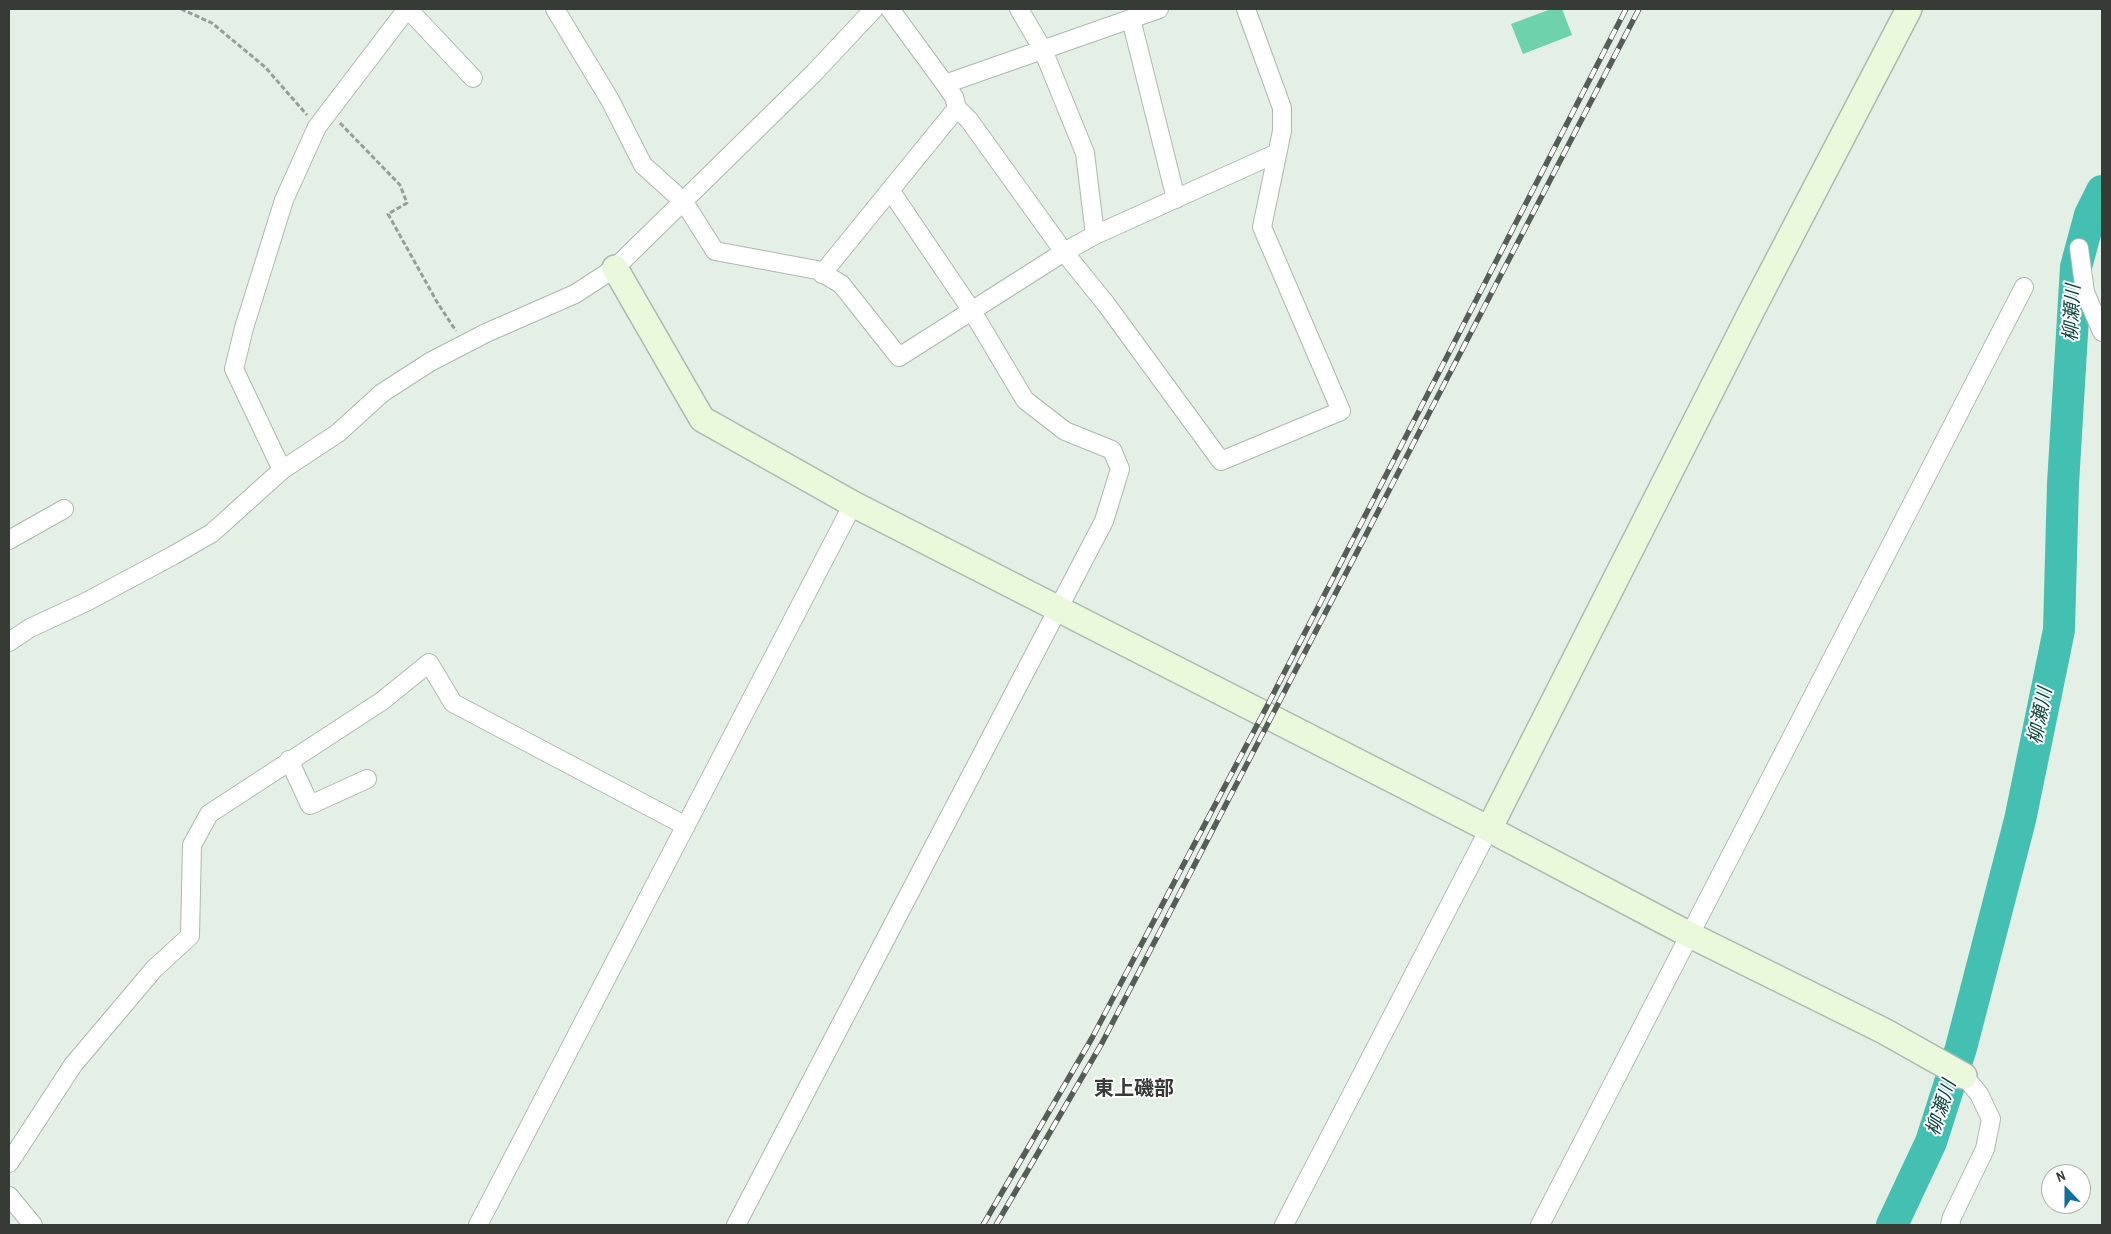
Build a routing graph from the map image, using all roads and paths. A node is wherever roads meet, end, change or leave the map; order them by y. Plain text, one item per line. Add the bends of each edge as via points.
1 (181, 9) edge
2 (408, 9) edge
3 (555, 9) edge
4 (874, 9) edge
5 (890, 9) edge
6 (1019, 9) edge
7 (1159, 9) edge
8 (1246, 9) edge
9 (1909, 9) edge
10 (1131, 19) junction
11 (1043, 50) junction
12 (473, 78) dead end
13 (945, 84) junction
14 (957, 108) junction
15 (329, 112) junction
16 (317, 127) junction
17 (1278, 153) junction
18 (890, 190) junction
19 (1176, 199) junction
20 (684, 202) junction
21 (1095, 235) junction
22 (2079, 248) dead end
23 (1064, 252) junction
24 (614, 268) junction
25 (822, 274) junction
26 (2024, 287) dead end
27 (972, 311) junction
28 (2102, 332) edge
29 (465, 344) junction
30 (282, 470) junction
31 (853, 504) junction
32 (64, 509) dead end
33 (9, 540) edge
34 (1058, 609) junction
35 (9, 642) edge
36 (290, 760) junction
37 (367, 779) dead end
38 (686, 826) junction
39 (1489, 829) junction
40 (1690, 934) junction
41 (1964, 1076) joint
42 (9, 1163) edge
43 (9, 1196) edge
44 (33, 1225) edge
45 (478, 1225) edge
46 (736, 1225) edge
47 (1284, 1225) edge
48 (1540, 1225) edge
49 (1950, 1225) edge

1 - 16 path via 212,23 266,67
2 - 12 street
2 - 15 street
3 - 20 street via 610,100 643,165
4 - 20 street
5 - 13 street
6 - 11 street
7 - 10 street
8 - 17 street via 1282,108
9 - 39 street via 1752,310
10 - 11 street
10 - 19 street
11 - 13 street
11 - 21 street via 1085,153
13 - 14 street
14 - 18 street
14 - 23 street via 981,136
15 - 16 street
15 - 29 path via 400,184 407,203 388,214 437,302
16 - 30 street via 284,200 234,369
17 - 19 street
17 - 23 street via 1262,227 1342,411 1222,461
18 - 25 street
18 - 27 street
19 - 21 street
20 - 24 street
20 - 25 street via 715,251 817,270
21 - 23 street
22 - 28 street via 2085,292
23 - 27 street
24 - 29 street via 575,294
24 - 31 street via 702,419
25 - 27 street via 841,284 899,357
26 - 40 street
27 - 34 street via 1026,400 1065,431 1112,450 1120,469 1104,521
29 - 30 street via 382,393 338,433
30 - 35 street via 212,533
31 - 34 street
31 - 38 street
32 - 33 street
34 - 39 street
34 - 46 street
36 - 37 street via 310,805
36 - 38 street via 382,701 429,662 453,704
36 - 42 street via 208,814 192,845 190,936 154,969 73,1065
38 - 45 street
39 - 40 street
39 - 47 street
40 - 41 street via 1884,1031
40 - 48 street
41 - 49 street via 1979,1094 1991,1120 1985,1149
43 - 44 street

